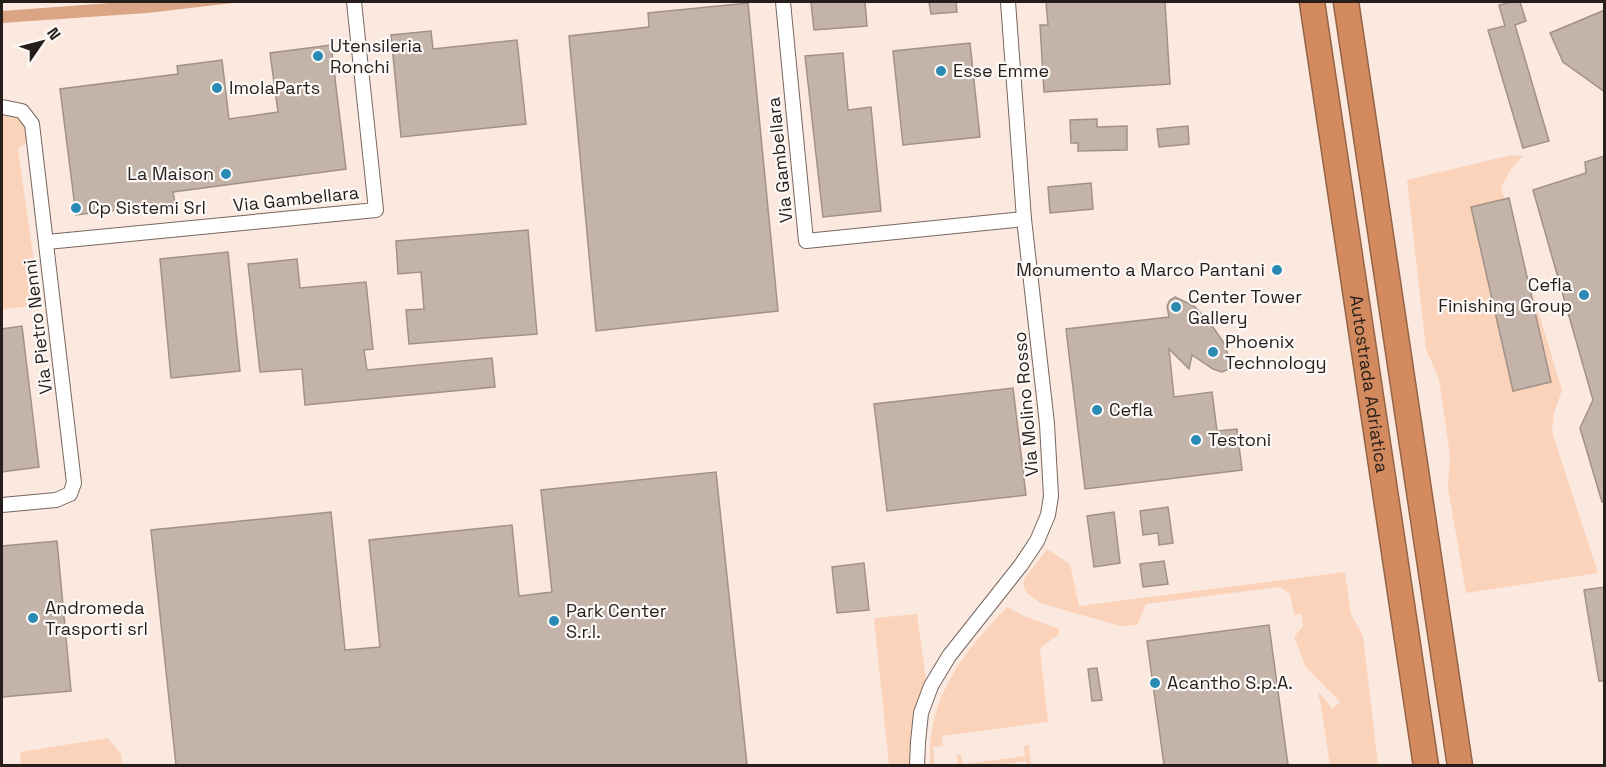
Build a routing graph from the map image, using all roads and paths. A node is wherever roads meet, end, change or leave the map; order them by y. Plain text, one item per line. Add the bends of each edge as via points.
1 (354, 2) edge
2 (783, 2) edge
3 (1008, 2) edge
4 (1311, 2) edge
5 (1346, 2) edge
6 (2, 107) edge
7 (1024, 219) junction
8 (47, 242) junction
9 (2, 505) edge
10 (917, 765) edge
11 (1426, 765) edge
12 (1460, 765) edge

1 - 8 street, Via Gambellara via 376,210
2 - 7 street, Via Gambellara via 806,241
3 - 7 street, Via Molino Rosso
4 - 11 highway, Autostrada Adriatica
5 - 12 highway, Autostrada Adriatica
6 - 8 street, Via Pietro Nenni via 22,111 32,124
7 - 10 street, Via Molino Rosso via 1049,444 1048,515 1021,565 949,656 931,686 921,714
8 - 9 street, Via Pietro Nenni via 75,483 70,494 56,500

